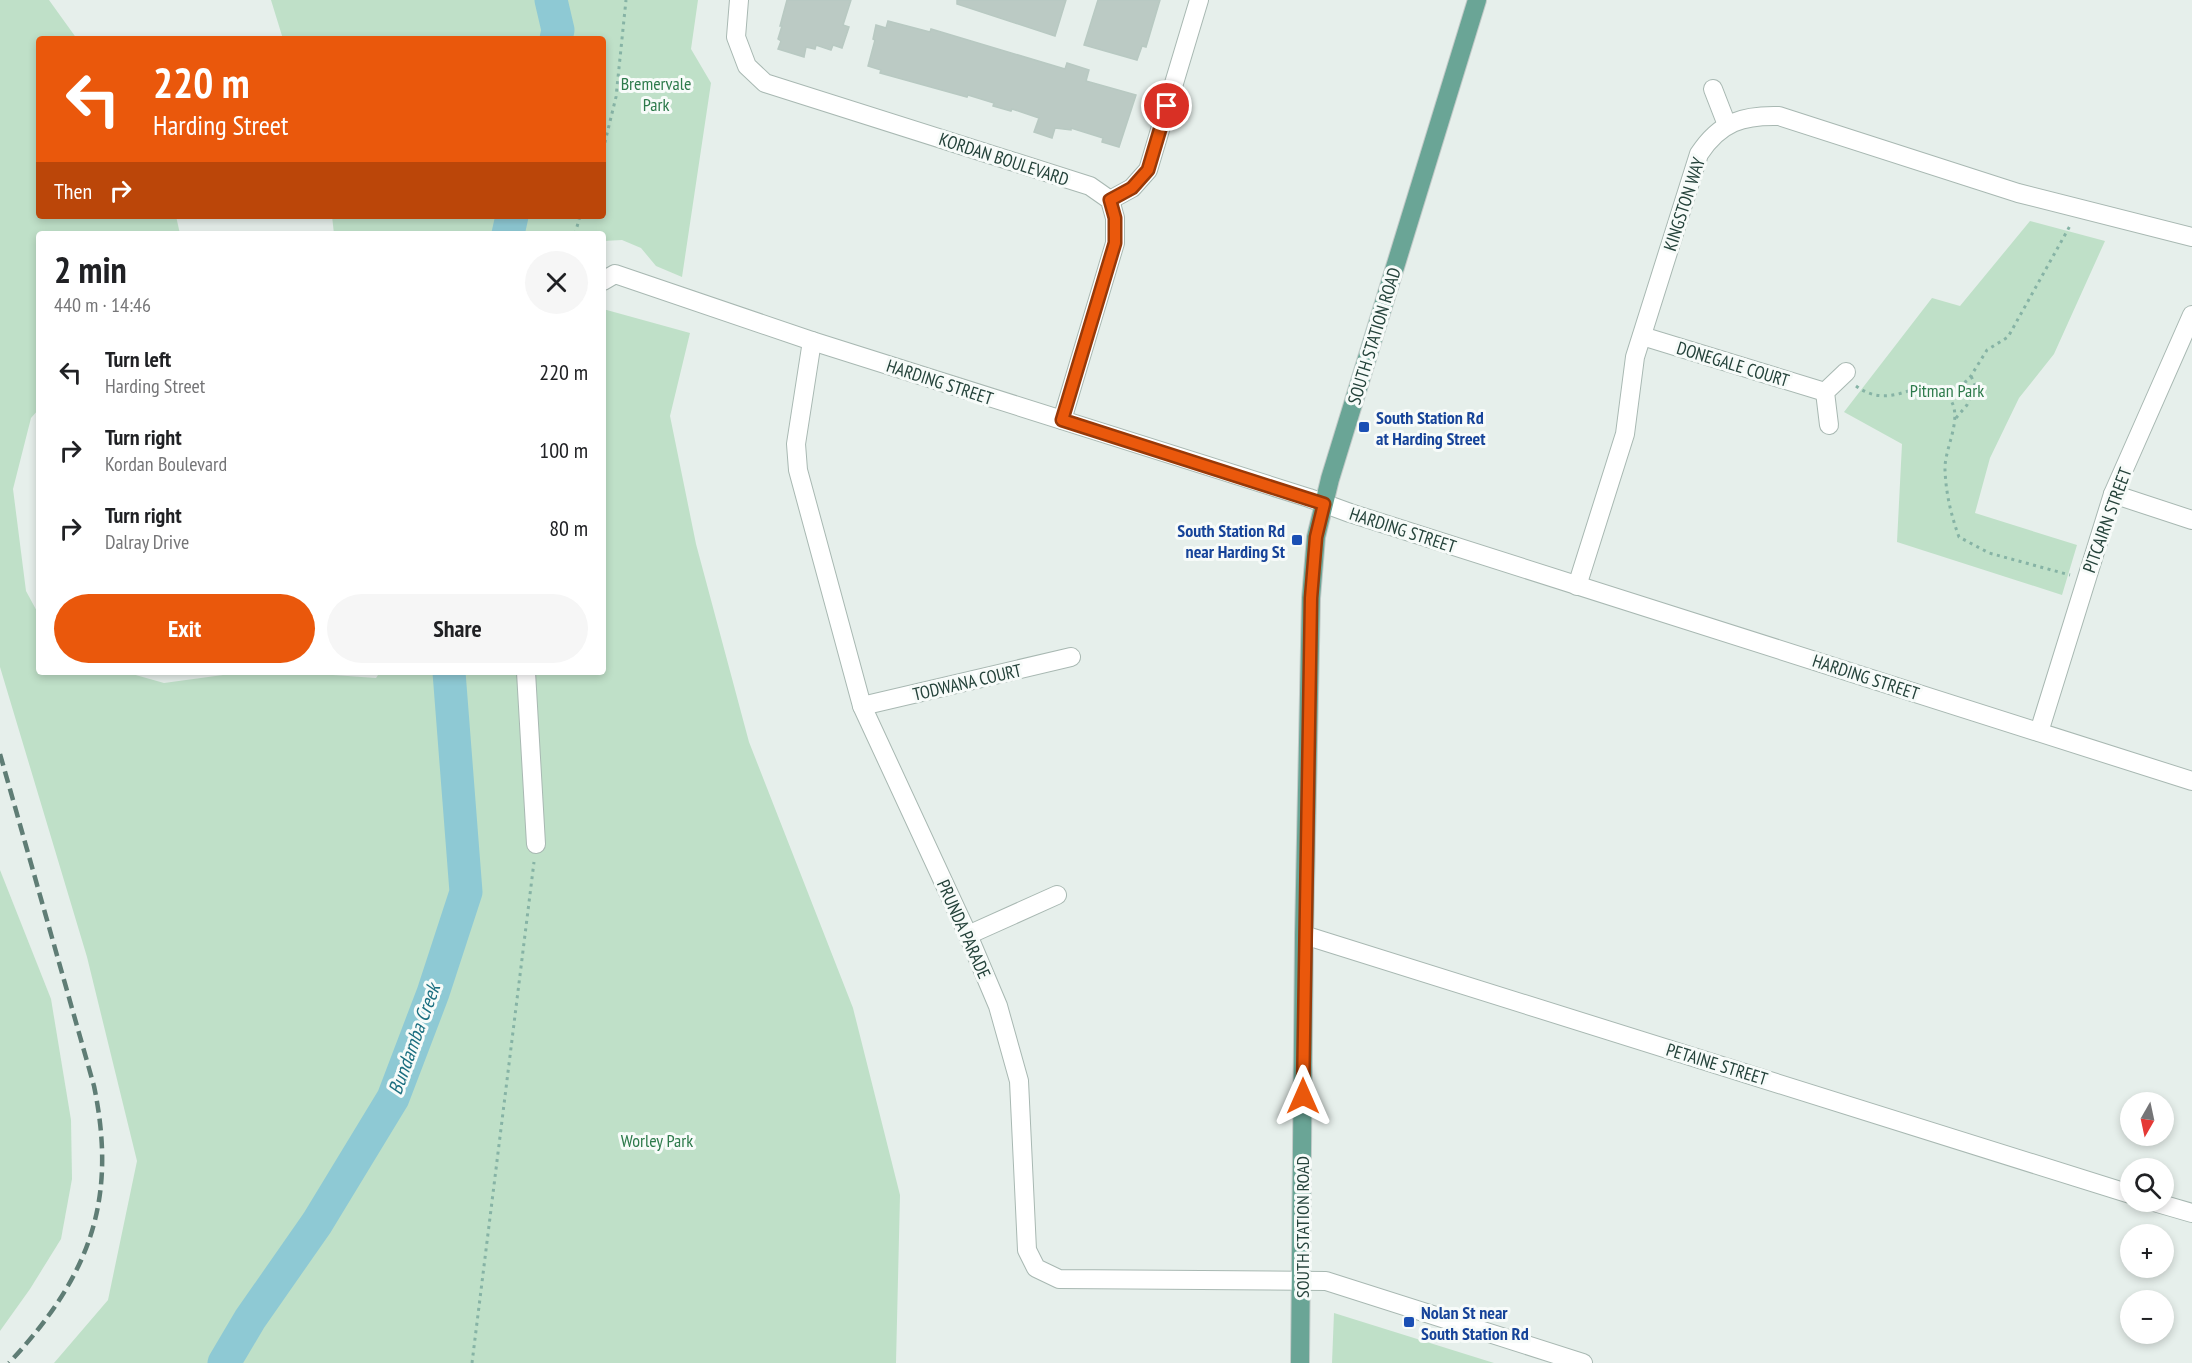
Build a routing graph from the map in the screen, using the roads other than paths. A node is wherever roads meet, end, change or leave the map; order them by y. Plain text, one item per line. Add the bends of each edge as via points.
1 (739, 0) edge
2 (1199, 0) edge
3 (1477, 0) edge
4 (1713, 89) dead end
5 (1727, 125) junction
6 (1110, 200) junction
7 (2192, 237) edge
8 (609, 277) edge
9 (2192, 315) edge
10 (1642, 336) junction
11 (812, 341) junction
12 (1846, 372) dead end
13 (1825, 392) junction
14 (1062, 420) junction
15 (1829, 425) dead end
16 (2114, 494) junction
17 (1324, 504) junction
18 (2192, 520) edge
19 (1577, 586) junction
20 (1071, 657) dead end
21 (526, 675) edge
22 (862, 706) junction
23 (2039, 732) junction
24 (2192, 781) edge
25 (536, 844) road end
26 (1057, 895) dead end
27 (968, 935) junction
28 (1304, 935) junction
29 (2120, 1191) edge
30 (2174, 1208) edge
31 (2192, 1214) edge
32 (1301, 1281) junction
33 (1300, 1363) edge
34 (1583, 1363) edge

1 - 6 street, KORDAN BOULEVARD via 736,37 747,66 765,83 1090,186
2 - 6 street via 1148,170 1132,188
3 - 17 main road, SOUTH STATION ROAD
4 - 5 street
5 - 7 street, KINGSTON WAY via 1745,118 1779,116 2018,193
5 - 10 street, KINGSTON WAY via 1709,139 1700,154
6 - 14 street via 1115,243
8 - 11 street, HARDING STREET
9 - 16 street, PITCAIRN STREET
10 - 13 street, DONEGALE COURT
10 - 19 street, KINGSTON WAY via 1635,357 1625,434
11 - 14 street, HARDING STREET
11 - 22 street, PRUNDA PARADE via 796,444 798,470
12 - 13 street
13 - 15 street
14 - 17 street, HARDING STREET
16 - 18 street
16 - 23 street, PITCAIRN STREET
17 - 19 street, HARDING STREET
17 - 28 main road, SOUTH STATION ROAD via 1316,537 1311,598
19 - 23 street, HARDING STREET
20 - 22 street, TODWANA COURT
21 - 25 street
22 - 27 street, PRUNDA PARADE
23 - 24 street, HARDING STREET
26 - 27 street
27 - 32 street, PRUNDA PARADE via 998,1006 1019,1081 1027,1250 1036,1268 1059,1279
28 - 29 street, PETAINE STREET
28 - 32 main road, SOUTH STATION ROAD
30 - 31 street
32 - 33 main road, SOUTH STATION ROAD
32 - 34 street, PRUNDA PARADE via 1326,1281

